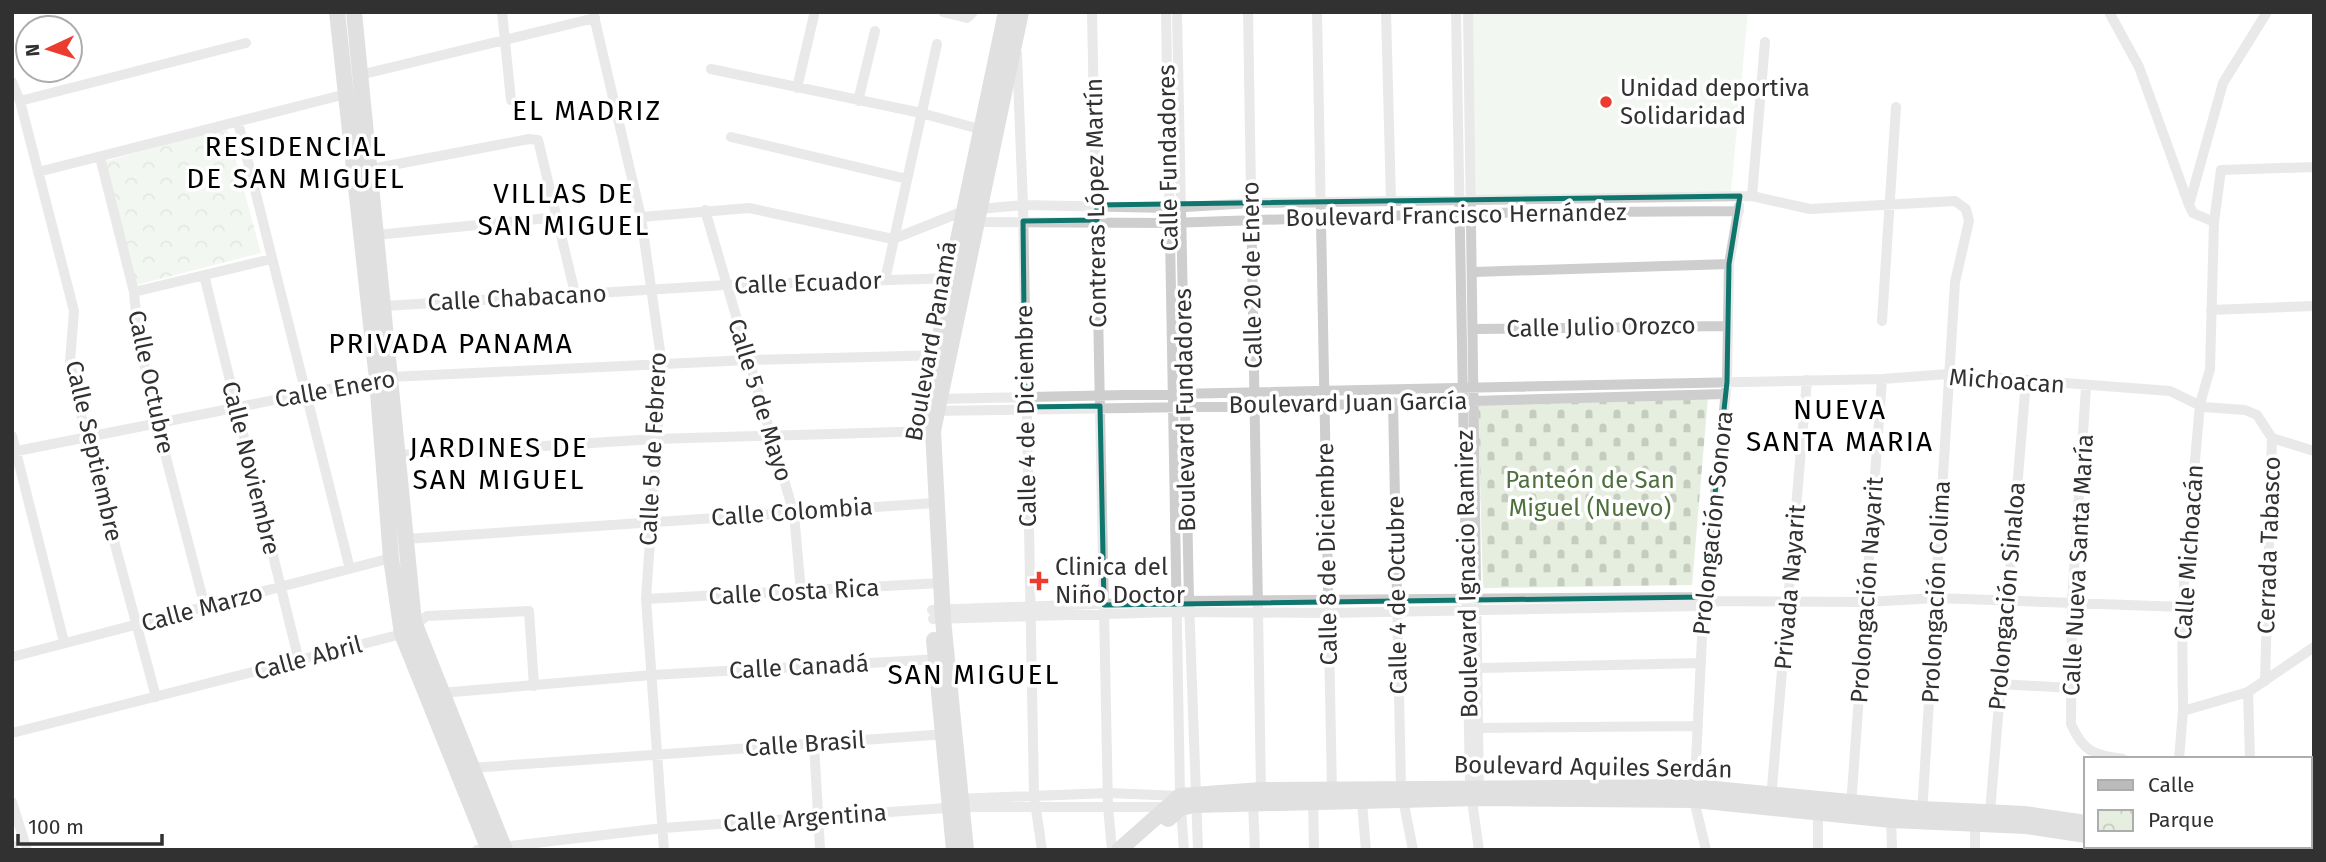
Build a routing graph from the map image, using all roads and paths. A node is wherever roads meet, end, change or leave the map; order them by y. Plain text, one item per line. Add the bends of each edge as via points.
1 (337, 12) edge
2 (354, 12) edge
3 (502, 12) edge
4 (943, 12) edge
5 (973, 12) edge
6 (1006, 12) edge
7 (1021, 12) edge
8 (1093, 12) edge
9 (1166, 12) edge
10 (1177, 12) edge
11 (1248, 12) edge
12 (1317, 12) edge
13 (1386, 12) edge
14 (1456, 12) edge
15 (1468, 12) edge
16 (2109, 12) edge
17 (2267, 12) edge
18 (594, 15) edge
19 (814, 15) dead end
20 (875, 31) dead end
21 (1016, 37) junction
22 (506, 38) junction
23 (1765, 42) dead end
24 (246, 43) dead end
25 (937, 44) dead end
26 (711, 69) dead end
27 (12, 82) edge
28 (357, 86) junction
29 (797, 88) junction
30 (511, 100) dead end
31 (20, 101) junction
32 (858, 101) junction
33 (1896, 107) dead end
34 (921, 113) junction
35 (237, 122) junction
36 (983, 130) junction
37 (731, 137) dead end
38 (100, 157) junction
39 (2314, 167) edge
40 (371, 169) junction
41 (38, 172) junction
42 (907, 179) junction
43 (1746, 196) junction
44 (1460, 200) junction
45 (1473, 200) junction
46 (1391, 201) junction
47 (1251, 203) junction
48 (1321, 204) junction
49 (1023, 205) junction
50 (1097, 205) junction
51 (1889, 205) junction
52 (2189, 205) junction
53 (1174, 207) junction
54 (1966, 209) joint
55 (705, 210) junction
56 (1739, 211) junction
57 (1473, 213) junction
58 (1460, 214) junction
59 (559, 217) junction
60 (641, 217) junction
61 (966, 217) junction
62 (1321, 219) junction
63 (1097, 220) junction
64 (1251, 220) junction
65 (1023, 221) junction
66 (2214, 222) junction
67 (1175, 223) junction
68 (376, 234) junction
69 (894, 239) junction
70 (271, 259) junction
71 (1729, 264) junction
72 (1474, 272) junction
73 (204, 275) junction
74 (957, 278) junction
75 (885, 280) junction
76 (726, 285) junction
77 (652, 291) junction
78 (134, 292) junction
79 (575, 293) junction
80 (383, 306) junction
81 (2314, 306) edge
82 (2211, 310) junction
83 (1882, 321) dead end
84 (1727, 326) junction
85 (1475, 329) junction
86 (942, 355) junction
87 (748, 360) junction
88 (662, 365) junction
89 (1948, 374) junction
90 (383, 379) junction
91 (1882, 379) junction
92 (1807, 380) junction
93 (2026, 381) junction
94 (2086, 387) junction
95 (1463, 388) junction
96 (1475, 388) junction
97 (1727, 388) junction
98 (1325, 390) junction
99 (1173, 392) junction
100 (1185, 392) junction
101 (1254, 392) junction
102 (1100, 393) junction
103 (306, 394) junction
104 (1025, 395) junction
105 (1469, 401) junction
106 (1393, 402) junction
107 (2200, 404) junction
108 (934, 405) junction
109 (1254, 405) junction
110 (1324, 405) junction
111 (1100, 406) junction
112 (1173, 406) junction
113 (1186, 406) junction
114 (234, 407) junction
115 (1025, 407) junction
116 (158, 423) junction
117 (929, 431) junction
118 (771, 435) junction
119 (12, 436) edge
120 (86, 437) junction
121 (2272, 438) junction
122 (655, 439) junction
123 (2314, 451) edge
124 (14, 452) edge
125 (398, 456) junction
126 (930, 503) junction
127 (794, 514) junction
128 (649, 520) junction
129 (405, 539) junction
130 (391, 558) junction
131 (349, 569) junction
132 (935, 584) junction
133 (281, 587) junction
134 (801, 592) junction
135 (1936, 598) junction
136 (646, 599) junction
137 (1257, 600) junction
138 (1328, 600) junction
139 (1189, 601) junction
140 (1707, 601) junction
141 (2006, 601) junction
142 (2073, 601) junction
143 (1789, 602) junction
144 (1866, 602) junction
145 (1473, 604) junction
146 (1396, 606) junction
147 (205, 607) junction
148 (1177, 607) junction
149 (2182, 607) junction
150 (1104, 610) junction
151 (1030, 612) junction
152 (1189, 613) junction
153 (1258, 613) junction
154 (1328, 613) junction
155 (937, 614) junction
156 (414, 622) junction
157 (137, 626) junction
158 (402, 634) junction
159 (65, 642) junction
160 (2314, 647) edge
161 (12, 657) edge
162 (941, 659) junction
163 (299, 661) junction
164 (1701, 663) junction
165 (1480, 668) junction
166 (652, 675) junction
167 (2265, 681) junction
168 (2000, 684) junction
169 (534, 686) junction
170 (2072, 688) junction
171 (2248, 692) junction
172 (441, 694) junction
173 (156, 697) junction
174 (2183, 711) junction
175 (1698, 726) junction
176 (1478, 728) junction
177 (12, 733) edge
178 (947, 734) junction
179 (814, 743) junction
180 (657, 753) junction
181 (2111, 757) edge
182 (2179, 757) edge
183 (2250, 757) edge
184 (471, 768) junction
185 (1109, 793) junction
186 (1402, 794) junction
187 (1694, 794) junction
188 (1332, 796) junction
189 (1475, 796) junction
190 (1257, 797) junction
191 (1313, 797) junction
192 (1035, 801) junction
193 (1771, 801) junction
194 (12, 802) edge
195 (1183, 802) junction
196 (954, 803) junction
197 (1362, 803) junction
198 (1818, 806) junction
199 (1108, 807) junction
200 (1850, 809) junction
201 (1891, 813) junction
202 (1922, 815) junction
203 (1980, 817) junction
204 (818, 818) junction
205 (2084, 823) edge
206 (663, 828) junction
207 (2084, 835) edge
208 (12, 845) edge
209 (2182, 848) edge
210 (493, 849) edge
211 (820, 849) edge
212 (14, 850) edge
213 (27, 850) edge
214 (664, 850) edge
215 (954, 850) edge
216 (966, 850) edge
217 (1042, 850) edge
218 (1112, 850) edge
219 (1119, 850) edge
220 (1132, 850) edge
221 (1184, 850) edge
222 (1198, 850) edge
223 (1255, 850) edge
224 (1314, 850) edge
225 (1366, 850) edge
226 (1413, 850) edge
227 (1479, 850) edge
228 (1706, 850) edge
229 (1818, 850) edge
230 (1892, 850) edge
231 (1975, 850) edge
232 (2204, 850) edge

1 - 28 street
2 - 28 street
3 - 22 street
4 - 5 street via 967,18
6 - 36 street, Boulevard Panamá
7 - 21 street, Boulevard Panamá
8 - 50 street, Contreras López Martín
9 - 53 street, Calle Fundadores
10 - 53 street
11 - 47 street, Calle 20 de Enero
12 - 48 street, Calle 8 de Diciembre
13 - 46 street
14 - 44 street, Boulevard Ignacio Ramirez
15 - 45 street, Boulevard Ignacio Ramirez
16 - 52 street via 2139,67
17 - 52 street via 2223,83
18 - 22 street
18 - 60 street, Calle 5 de Febrero
19 - 29 street
20 - 32 street
21 - 49 street, Calle 4 de Diciembre
21 - 61 street, Boulevard Panamá
22 - 28 street
22 - 30 street
23 - 43 street, Prolongación Sonora
24 - 31 street
25 - 34 street
26 - 29 street
27 - 31 street, Calle Septiembre
28 - 35 street
28 - 40 street
28 - 90 street
29 - 32 street
31 - 41 street, Calle Septiembre
32 - 34 street
33 - 51 street
34 - 36 street
34 - 42 street
35 - 38 street
35 - 70 street
36 - 61 street, Boulevard Panamá
37 - 42 street
38 - 41 street
38 - 78 street, Calle Octubre
39 - 66 street, Calle Michoacán via 2221,170
40 - 59 street via 538,140
40 - 68 street
41 - 120 street, Calle Septiembre via 74,311 70,362
42 - 69 street
43 - 45 street, Boulevard Francisco Hernández
43 - 51 street, Boulevard Francisco Hernández via 1810,209
43 - 56 street, Prolongación Sonora
44 - 45 street, Boulevard Francisco Hernández
44 - 46 street, Boulevard Francisco Hernández
44 - 58 street, Boulevard Ignacio Ramirez
45 - 57 street, Boulevard Ignacio Ramirez
46 - 48 street, Boulevard Francisco Hernández
47 - 48 street, Boulevard Francisco Hernández
47 - 53 street, Boulevard Francisco Hernández
47 - 64 street, Calle 20 de Enero
48 - 62 street, Calle 8 de Diciembre
49 - 50 street, Boulevard Francisco Hernández
49 - 61 street, Boulevard Francisco Hernández
49 - 65 street, Calle 4 de Diciembre
50 - 53 street, Boulevard Francisco Hernández
50 - 63 street, Contreras López Martín
51 - 54 street, Boulevard Francisco Hernández via 1955,201
51 - 83 street
52 - 66 street via 2193,213
53 - 67 street, Calle Fundadores
54 - 89 street, Prolongación Colima via 1969,221 1955,282
55 - 60 street
55 - 69 street via 749,208
55 - 76 street, Calle 5 de Mayo
56 - 57 street, Boulevard Francisco Hernández
56 - 71 street, Prolongación Sonora
57 - 58 street, Boulevard Francisco Hernández
57 - 72 street, Boulevard Ignacio Ramirez
58 - 62 street, Boulevard Francisco Hernández
58 - 95 street, Boulevard Ignacio Ramirez
59 - 68 street
59 - 79 street
60 - 77 street, Calle 5 de Febrero
61 - 65 street, Boulevard Francisco Hernández
61 - 69 street
61 - 74 street, Boulevard Panamá
62 - 64 street, Boulevard Francisco Hernández
62 - 98 street, Calle 8 de Diciembre
63 - 65 street, Boulevard Francisco Hernández
63 - 67 street, Boulevard Francisco Hernández
63 - 102 street, Contreras López Martín
64 - 67 street, Boulevard Francisco Hernández
64 - 101 street, Calle 20 de Enero
65 - 104 street, Calle 4 de Diciembre
66 - 82 street, Calle Michoacán
67 - 99 street, Calle Fundadores
67 - 100 street, Boulevard Fundadores
68 - 80 street
69 - 75 street
70 - 73 street
70 - 103 street
71 - 72 street
71 - 84 street, Prolongación Sonora
72 - 85 street, Boulevard Ignacio Ramirez
73 - 78 street
73 - 114 street, Calle Noviembre
74 - 75 street, Calle Ecuador
74 - 86 street, Boulevard Panamá
75 - 76 street, Calle Ecuador
76 - 77 street, Calle Ecuador
76 - 87 street, Calle 5 de Mayo
77 - 79 street, Calle Chabacano
77 - 88 street, Calle 5 de Febrero
78 - 116 street, Calle Octubre via 138,335
79 - 80 street, Calle Chabacano
80 - 90 street
81 - 82 street
82 - 107 street, Calle Michoacán via 2210,369
84 - 85 street, Calle Julio Orozco
84 - 97 street, Prolongación Sonora
85 - 96 street, Boulevard Ignacio Ramirez
86 - 87 street, Calle Enero
86 - 108 street, Boulevard Panamá
87 - 88 street, Calle Enero
87 - 118 street, Calle 5 de Mayo
88 - 90 street, Calle Enero
88 - 122 street, Calle 5 de Febrero
89 - 91 street, Michoacan
89 - 93 street, Michoacan
89 - 135 street, Prolongación Colima
90 - 103 street, Calle Enero
90 - 125 street
90 - 130 street
91 - 92 street, Michoacan
91 - 144 street, Prolongación Nayarit
92 - 97 street, Michoacan
92 - 143 street, Privada Nayarit
93 - 94 street, Michoacan
93 - 141 street, Prolongación Sinaloa
94 - 107 street, Michoacan via 2170,391
94 - 142 street, Calle Nueva Santa María
95 - 96 street, Boulevard Juan García
95 - 98 street, Boulevard Juan García
95 - 105 street, Boulevard Ignacio Ramirez
96 - 97 street, Boulevard Juan García
96 - 105 street, Boulevard Ignacio Ramirez
97 - 105 street, Boulevard Juan García
97 - 140 street, Prolongación Sonora
98 - 101 street, Boulevard Juan García
98 - 110 street, Calle 8 de Diciembre
99 - 100 street, Boulevard Juan García
99 - 102 street, Boulevard Juan García
99 - 112 street, Calle Fundadores
100 - 101 street, Boulevard Juan García
100 - 113 street, Boulevard Fundadores
101 - 109 street, Calle 20 de Enero
102 - 104 street, Boulevard Juan García
102 - 111 street, Contreras López Martín
103 - 114 street, Calle Enero
103 - 131 street
104 - 108 street, Boulevard Juan García
104 - 115 street, Calle 4 de Diciembre
105 - 106 street, Boulevard Juan García
105 - 145 street, Boulevard Ignacio Ramirez
106 - 110 street, Boulevard Juan García
106 - 146 street, Calle 4 de Octubre
107 - 121 street, Cerrada Tabasco via 2257,415
107 - 149 street, Calle Michoacán
108 - 115 street, Boulevard Juan García
108 - 117 street, Boulevard Panamá
109 - 110 street, Boulevard Juan García
109 - 113 street, Boulevard Juan García
109 - 137 street, Calle 20 de Enero
110 - 138 street, Calle 8 de Diciembre
111 - 112 street, Boulevard Juan García
111 - 115 street, Boulevard Juan García
111 - 150 street, Contreras López Martín
112 - 113 street, Boulevard Juan García
112 - 148 street, Calle Fundadores
113 - 139 street, Boulevard Fundadores
114 - 116 street, Calle Enero
114 - 133 street, Calle Noviembre
115 - 151 street, Calle 4 de Diciembre
116 - 120 street, Calle Enero
116 - 147 street, Calle Octubre
117 - 118 street
117 - 126 street, Boulevard Panamá
118 - 122 street
118 - 127 street, Calle 5 de Mayo
119 - 124 street
120 - 124 street, Calle Enero
120 - 157 street, Calle Septiembre
121 - 123 street
121 - 167 street, Cerrada Tabasco
122 - 125 street
122 - 128 street, Calle 5 de Febrero
124 - 159 street
125 - 129 street
126 - 127 street, Calle Colombia
126 - 132 street, Boulevard Panamá
127 - 128 street, Calle Colombia
127 - 134 street, Calle 5 de Mayo
128 - 129 street
128 - 136 street, Calle 5 de Febrero
129 - 156 street
130 - 131 street, Calle Marzo
130 - 158 street
131 - 133 street, Calle Marzo
132 - 134 street, Calle Costa Rica
132 - 155 street, Boulevard Panamá
133 - 147 street, Calle Marzo
133 - 163 street, Calle Noviembre
134 - 136 street, Calle Costa Rica
135 - 141 street
135 - 144 street
135 - 202 street, Prolongación Colima
136 - 166 street, Calle 5 de Febrero
137 - 138 street
137 - 139 street
137 - 153 street, Calle 20 de Enero
138 - 146 street
138 - 154 street, Calle 8 de Diciembre
139 - 148 street
139 - 152 street, Boulevard Fundadores
140 - 143 street
140 - 145 street
140 - 164 street, Prolongación Sonora
141 - 142 street
141 - 168 street, Prolongación Sinaloa
142 - 149 street
142 - 170 street, Calle Nueva Santa María
143 - 144 street
143 - 193 street, Privada Nayarit
144 - 200 street, Prolongación Nayarit
145 - 146 street
145 - 165 street, Boulevard Ignacio Ramirez
145 - 189 street, Boulevard Ignacio Ramirez
146 - 154 street
146 - 186 street, Calle 4 de Octubre
147 - 157 street, Calle Marzo
148 - 150 street
148 - 152 street
148 - 195 street, Calle Fundadores
149 - 174 street, Calle Michoacán
150 - 151 street
150 - 185 street, Contreras López Martín
151 - 155 street
151 - 192 street, Calle 4 de Diciembre
152 - 153 street
152 - 195 street, Boulevard Fundadores
153 - 154 street
153 - 190 street, Calle 20 de Enero
154 - 188 street, Calle 8 de Diciembre
155 - 162 street, Boulevard Panamá
156 - 158 street
156 - 169 street via 426,616 529,611
156 - 172 street
157 - 159 street, Calle Marzo
157 - 173 street, Calle Septiembre
158 - 163 street, Calle Abril
158 - 210 street
159 - 161 street, Calle Marzo
160 - 167 street
162 - 166 street, Calle Canadá
162 - 178 street, Boulevard Panamá
163 - 173 street, Calle Abril
164 - 165 street
164 - 175 street, Prolongación Sonora
165 - 176 street, Boulevard Ignacio Ramirez
166 - 169 street, Calle Canadá
166 - 180 street, Calle 5 de Febrero
167 - 171 street
168 - 170 street
168 - 203 street, Prolongación Sinaloa
169 - 172 street, Calle Canadá
170 - 181 street, Calle Nueva Santa María via 2071,724 2078,741 2093,754
171 - 174 street
171 - 183 street
172 - 184 street
173 - 177 street, Calle Abril
174 - 182 street, Calle Michoacán
175 - 176 street
175 - 187 street, Prolongación Sonora
176 - 189 street, Boulevard Ignacio Ramirez
178 - 179 street, Calle Brasil
178 - 196 street, Boulevard Panamá
179 - 180 street, Calle Brasil
179 - 204 street
180 - 184 street, Calle Brasil
180 - 206 street, Calle 5 de Febrero
184 - 210 street
185 - 192 street
185 - 195 street
185 - 199 street, Contreras López Martín
186 - 188 street, Boulevard Aquiles Serdán
186 - 189 street, Boulevard Aquiles Serdán
186 - 197 street, Boulevard Aquiles Serdán
186 - 226 street, Calle 4 de Octubre
187 - 189 street, Boulevard Aquiles Serdán
187 - 193 street, Boulevard Aquiles Serdán
187 - 228 street, Prolongación Sonora
188 - 191 street, Boulevard Aquiles Serdán
188 - 197 street, Boulevard Aquiles Serdán
189 - 227 street
190 - 191 street, Boulevard Aquiles Serdán
190 - 195 street, Boulevard Aquiles Serdán
190 - 223 street, Calle 20 de Enero
191 - 224 street
192 - 196 street, Calle Argentina
192 - 199 street
192 - 217 street, Calle 4 de Diciembre
193 - 198 street, Boulevard Aquiles Serdán
194 - 213 street
195 - 199 street
195 - 219 street
195 - 220 street
195 - 221 street, Boulevard Fundadores
195 - 222 street, Boulevard Fundadores
196 - 204 street, Calle Argentina
196 - 215 street, Boulevard Panamá
196 - 216 street, Boulevard Panamá
197 - 225 street
198 - 200 street, Boulevard Aquiles Serdán
198 - 229 street
199 - 218 street, Contreras López Martín
200 - 201 street, Boulevard Aquiles Serdán
201 - 202 street, Boulevard Aquiles Serdán
201 - 230 street
202 - 203 street, Boulevard Aquiles Serdán
203 - 205 street, Boulevard Aquiles Serdán
203 - 207 street, Boulevard Aquiles Serdán
203 - 231 street, Prolongación Sinaloa
204 - 206 street, Calle Argentina
204 - 211 street
206 - 210 street, Calle Argentina
206 - 214 street, Calle 5 de Febrero
208 - 212 street
209 - 232 street

